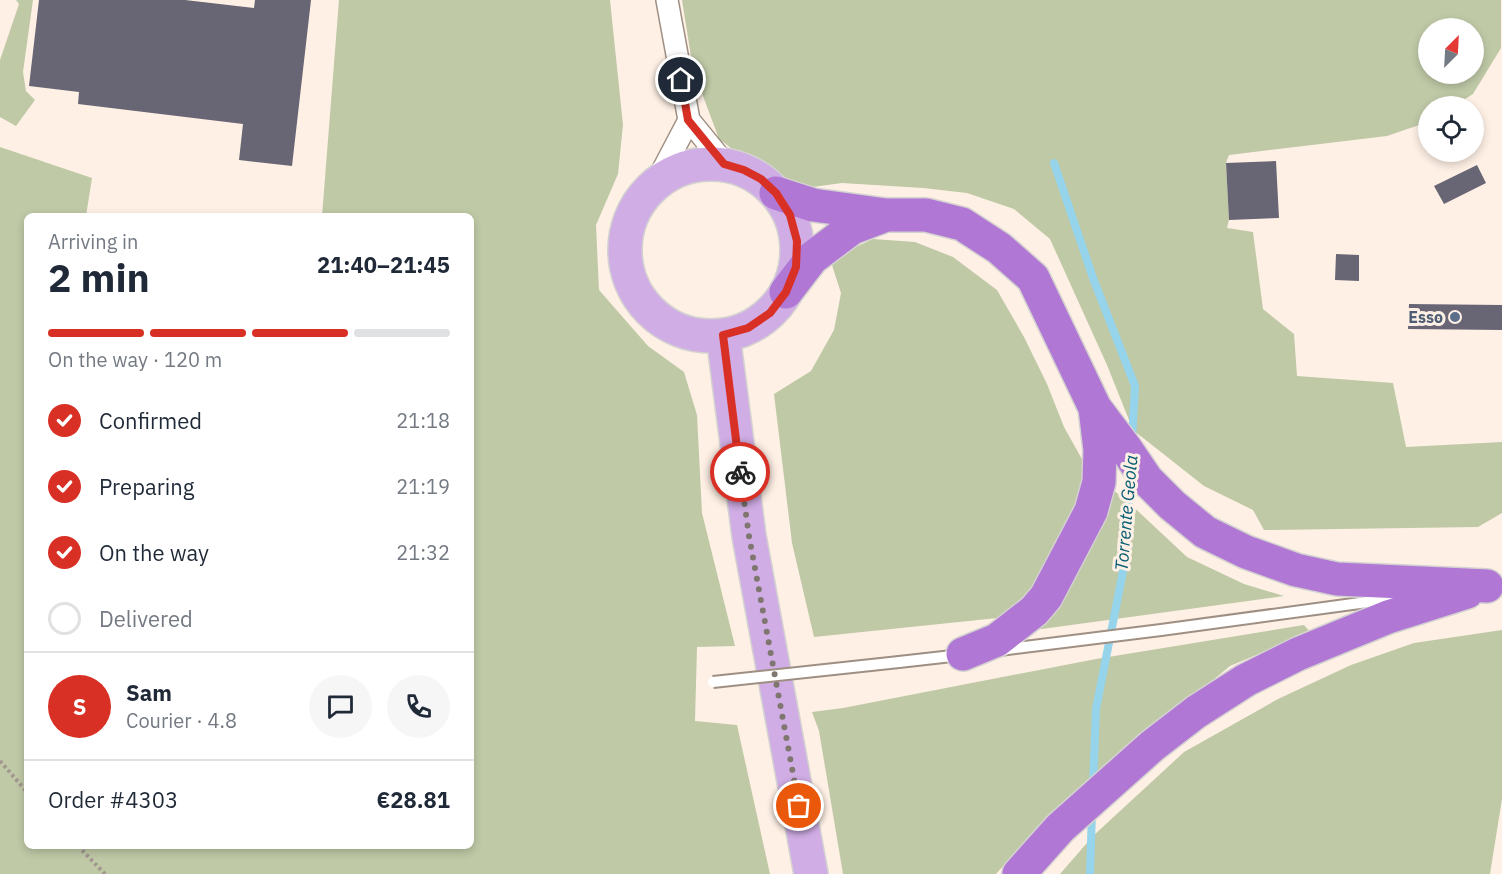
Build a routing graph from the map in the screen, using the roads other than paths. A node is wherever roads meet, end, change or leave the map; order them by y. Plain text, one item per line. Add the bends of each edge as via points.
1 (668, 0) edge
2 (688, 120) junction
3 (724, 164) junction
4 (657, 182) junction
5 (776, 193) junction
6 (886, 215) junction
7 (786, 292) junction
8 (723, 335) junction
9 (1095, 408) junction
10 (1496, 584) edge
11 (963, 654) junction
12 (713, 682) dead end
13 (811, 874) edge
14 (1019, 874) edge

1 - 2 street
2 - 3 street
2 - 4 street
3 - 4 main road via 677,170
3 - 5 main road via 761,179
4 - 8 main road via 638,202 627,228 624,256 631,283 646,308 668,325 695,334
5 - 6 highway via 813,205
5 - 7 main road via 790,215 797,241 796,267
6 - 7 highway via 852,228 813,258
6 - 9 highway via 926,215 962,224 999,248 1033,278
7 - 8 main road via 770,313 748,328
8 - 13 main road via 749,536
9 - 10 highway via 1147,480 1172,505 1205,532 1246,552 1296,570 1337,579
9 - 11 highway via 1100,482 1091,511 1046,597 997,640
10 - 11 lane
10 - 14 highway via 1388,617 1246,680 1152,746 1060,828
11 - 12 lane, bridge

